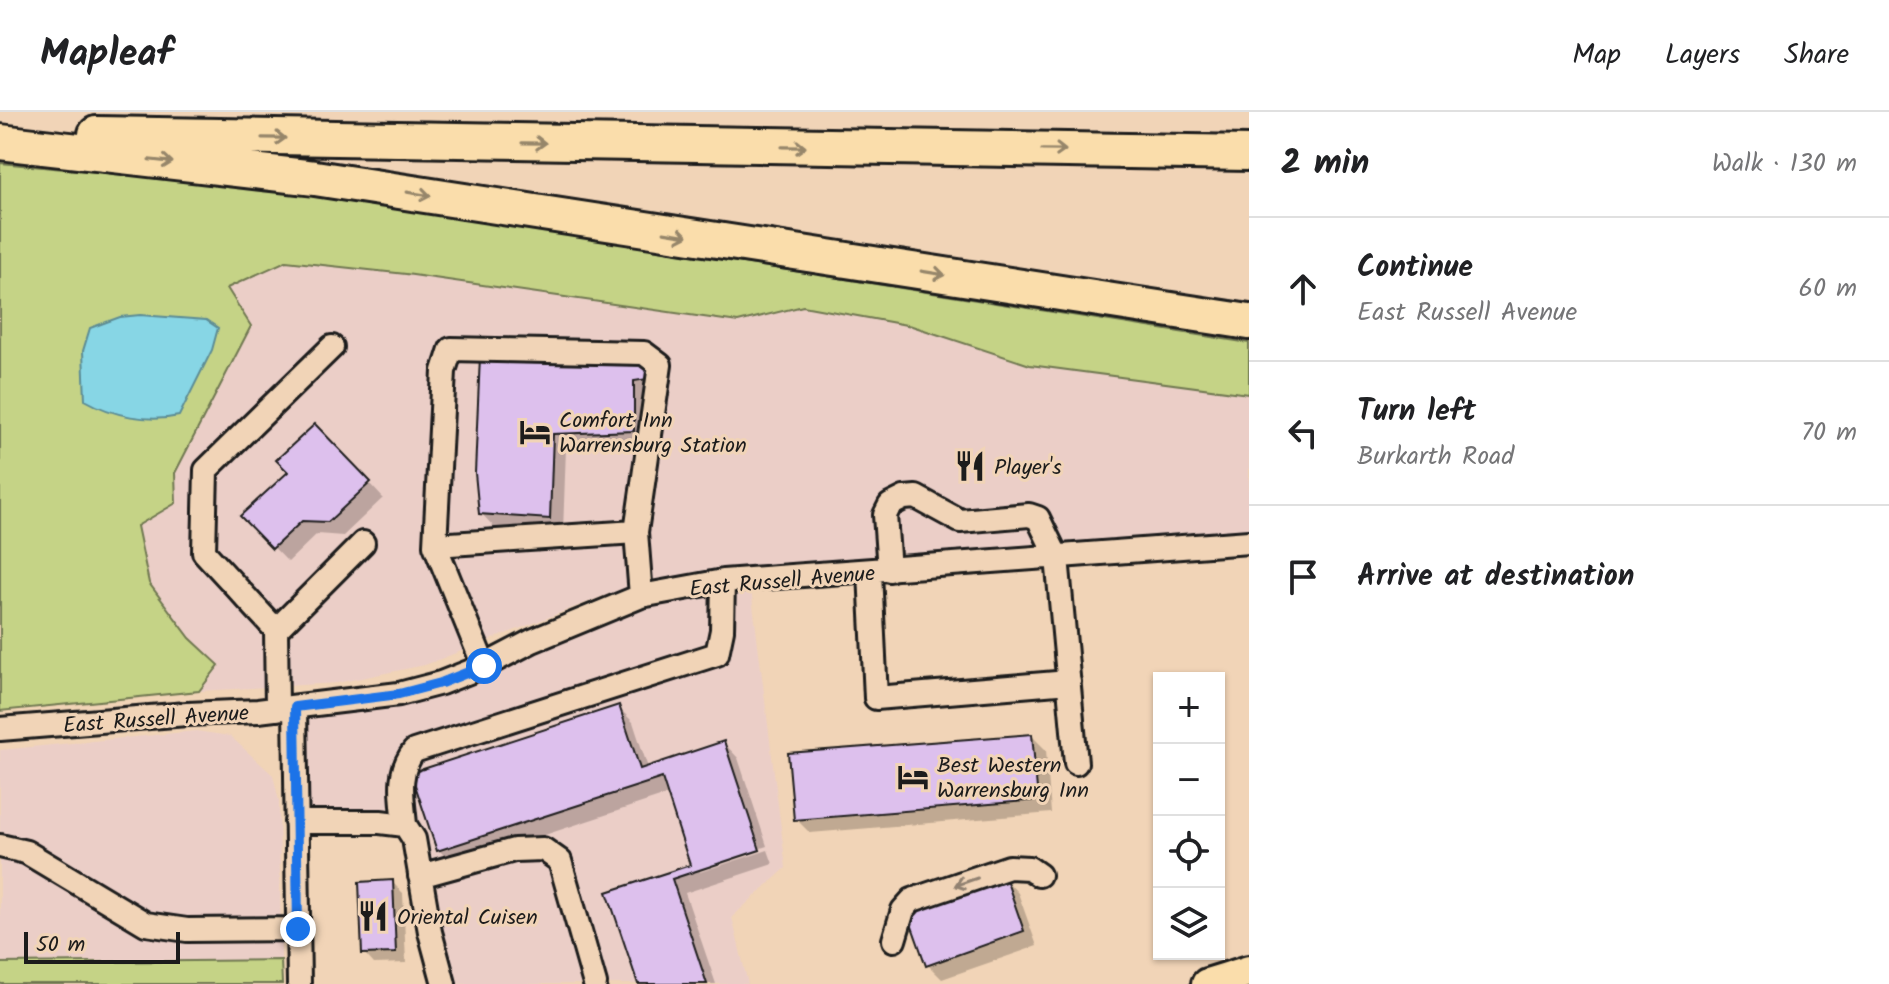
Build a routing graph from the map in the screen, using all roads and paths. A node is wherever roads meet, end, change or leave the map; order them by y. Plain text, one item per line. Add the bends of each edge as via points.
1 (0, 132) edge
2 (0, 142) edge
3 (1249, 153) edge
4 (1249, 322) edge
5 (332, 347) dead end
6 (636, 532) junction
7 (1249, 542) edge
8 (363, 543) dead end
9 (435, 545) junction
10 (1057, 557) junction
11 (879, 571) junction
12 (723, 581) junction
13 (641, 596) junction
14 (276, 630) junction
15 (484, 666) junction
16 (1069, 682) junction
17 (286, 708) junction
18 (0, 729) edge
19 (1076, 763) dead end
20 (296, 822) junction
21 (405, 825) junction
22 (0, 846) edge
23 (1039, 875) dead end
24 (420, 876) junction
25 (298, 929) junction
26 (894, 940) dead end
27 (1249, 971) edge
28 (299, 984) edge
29 (444, 984) edge
30 (595, 984) edge
31 (1207, 984) edge

1 -> 3 highway
2 -> 4 highway via 315,178
5 - 14 street via 206,470 204,552
6 - 9 street
6 - 9 street via 660,365 644,353 451,349 444,371
6 - 13 street
7 - 10 street, East Russell Avenue
8 - 14 street
9 - 15 street
10 - 11 street, East Russell Avenue
10 - 11 street via 1038,518 960,521 916,497 890,505 885,515
10 - 16 street
11 - 12 street, East Russell Avenue
11 - 16 street via 876,698
12 - 13 street, East Russell Avenue
12 - 21 street via 717,654 414,751 403,764
13 - 15 street, East Russell Avenue
14 - 17 street
15 - 17 street, East Russell Avenue via 399,694
16 - 19 street
17 - 18 street, East Russell Avenue
17 - 20 street
20 - 21 street
20 - 25 street
21 - 24 street via 414,839
22 - 25 street via 26,852 146,924 187,930
23 -> 26 street via 1029,868 1009,867 912,900 903,910
24 - 29 street
24 - 30 street via 514,850 543,849 560,861
25 - 28 street
27 - 31 main road

